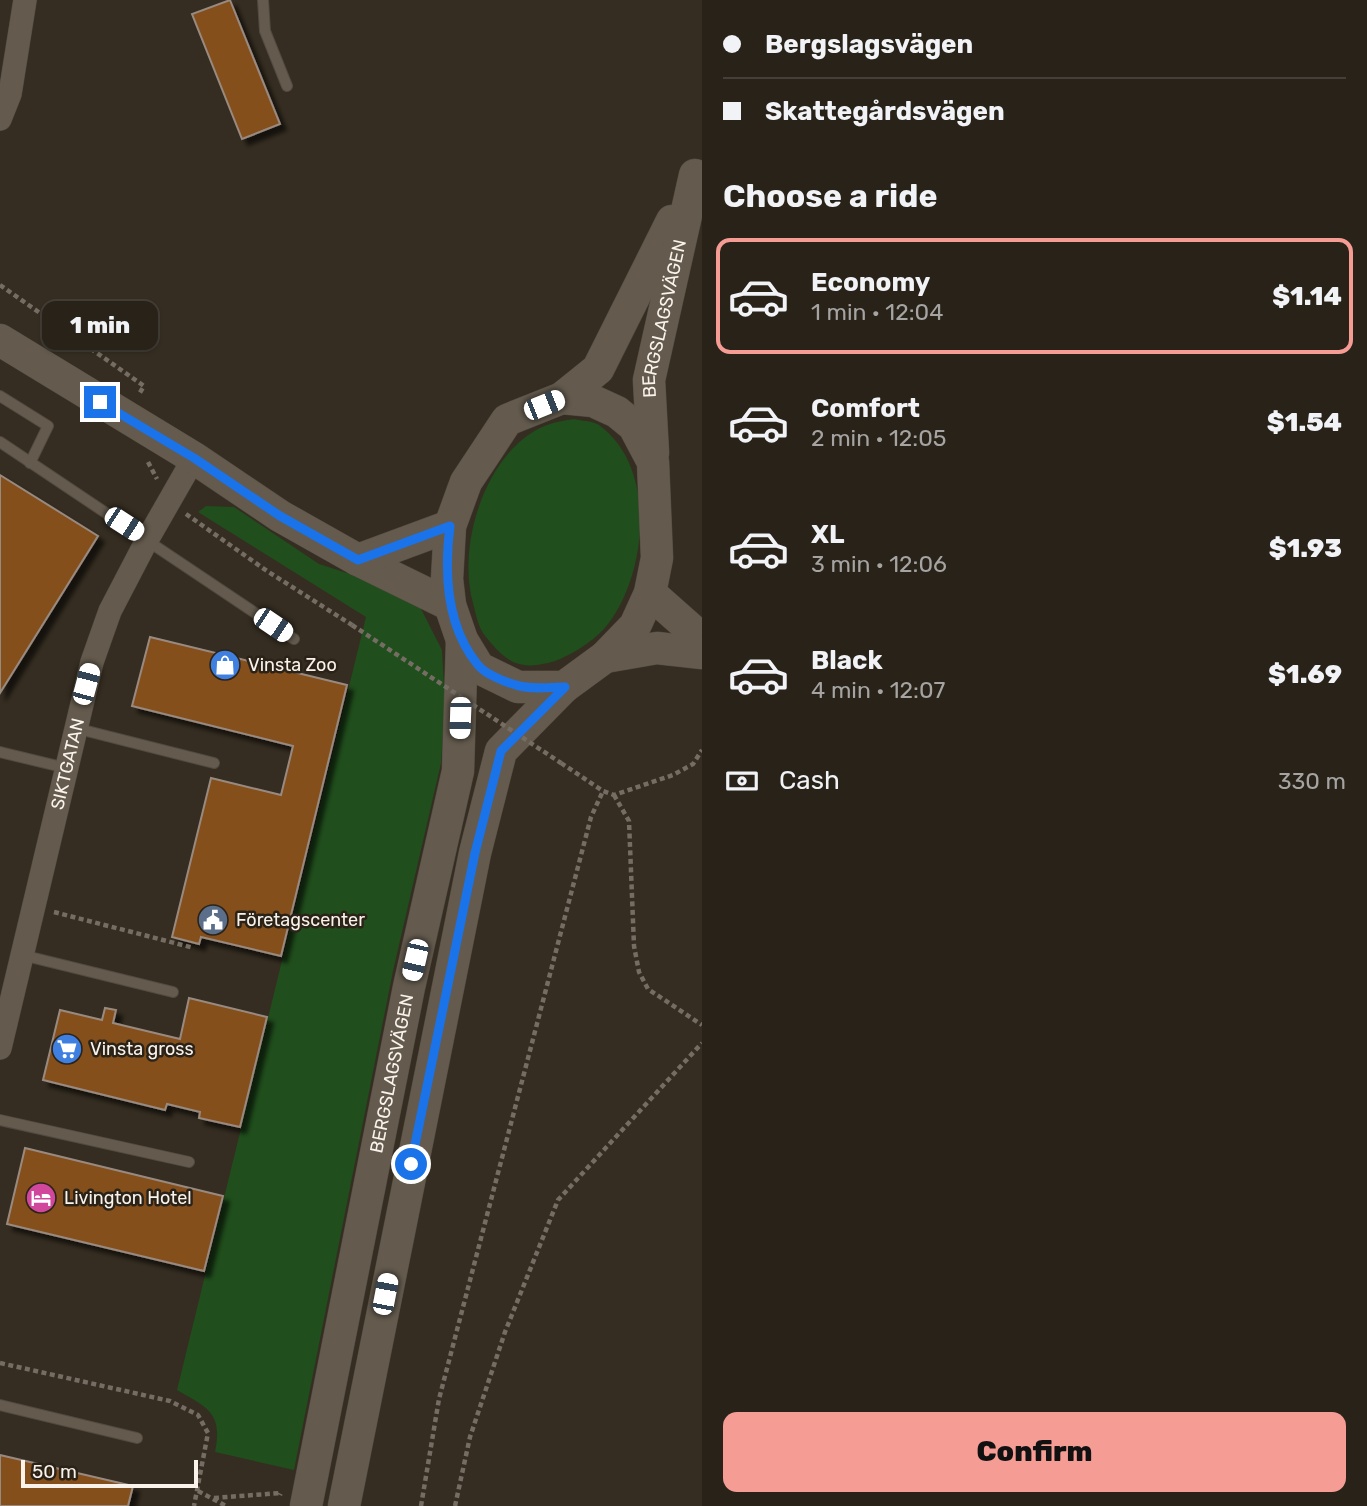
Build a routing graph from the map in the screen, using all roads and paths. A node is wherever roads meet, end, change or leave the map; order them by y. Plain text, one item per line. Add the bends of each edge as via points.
1 (25, 0) edge
2 (263, 0) edge
3 (287, 86) dead end
4 (0, 119) edge
5 (699, 168) edge
6 (0, 340) edge
7 (0, 396) edge
8 (562, 398) junction
9 (0, 442) edge
10 (194, 458) junction
11 (653, 462) junction
12 (30, 463) junction
13 (168, 501) junction
14 (450, 526) junction
15 (147, 540) junction
16 (358, 560) junction
17 (650, 593) junction
18 (450, 605) junction
19 (294, 639) dead end
20 (702, 639) edge
21 (463, 640) junction
22 (702, 653) edge
23 (605, 657) junction
24 (565, 687) junction
25 (75, 728) junction
26 (702, 750) edge
27 (3, 753) edge
28 (214, 764) dead end
29 (66, 768) junction
30 (603, 791) junction
31 (614, 795) junction
32 (33, 907) junction
33 (194, 948) dead end
34 (22, 956) junction
35 (173, 992) dead end
36 (702, 1025) edge
37 (702, 1042) edge
38 (0, 1048) edge
39 (0, 1120) edge
40 (189, 1163) dead end
41 (0, 1363) edge
42 (0, 1405) edge
43 (137, 1438) dead end
44 (198, 1491) junction
45 (214, 1498) junction
46 (194, 1506) edge
47 (226, 1506) edge
48 (278, 1506) edge
49 (306, 1506) edge
50 (344, 1506) edge
51 (421, 1506) edge
52 (455, 1506) edge

1 - 4 street via 10,94
2 - 3 lane via 265,31
5 - 8 main road, BERGSLAGSVÄGEN via 598,369
5 - 11 main road, BERGSLAGSVÄGEN via 649,380
6 - 10 main road
7 - 12 lane via 48,426
8 - 11 main road, BERGSLAGSVÄGEN via 593,401 617,412 634,426
8 - 14 main road, BERGSLAGSVÄGEN via 507,420 466,482
9 - 12 lane
10 - 13 street, SIKTGATAN
10 - 16 main road via 280,516
11 - 17 main road, BERGSLAGSVÄGEN via 657,558
12 - 15 lane
13 - 15 street, SIKTGATAN
13 - 30 path, bridge via 267,572
14 - 16 main road
14 - 18 main road, BERGSLAGSVÄGEN
15 - 19 lane
15 - 25 street, SIKTGATAN via 110,611
16 - 18 main road
17 - 20 main road
17 - 23 main road, BERGSLAGSVÄGEN via 635,626
18 - 21 main road, BERGSLAGSVÄGEN
21 - 24 main road, BERGSLAGSVÄGEN via 479,668 518,687
21 - 49 main road, BERGSLAGSVÄGEN via 458,771 409,987
22 - 23 main road via 657,648
23 - 24 main road, BERGSLAGSVÄGEN
24 - 50 main road, BERGSLAGSVÄGEN via 501,751 475,853
25 - 28 lane
25 - 29 street, SIKTGATAN
26 - 31 path via 694,764 673,775
27 - 29 lane
29 - 32 street, SIKTGATAN
30 - 31 path
30 - 51 path via 591,817 472,1265 439,1399
31 - 36 path via 629,821 639,972 648,989
32 - 33 path
32 - 34 street, SIKTGATAN
34 - 35 lane
34 - 38 street, SIKTGATAN
37 - 52 path via 558,1200 470,1437
39 - 40 lane
41 - 44 path via 170,1401 198,1415 208,1433
42 - 43 lane
44 - 45 path
44 - 46 path
45 - 47 path
45 - 48 path via 281,1493

